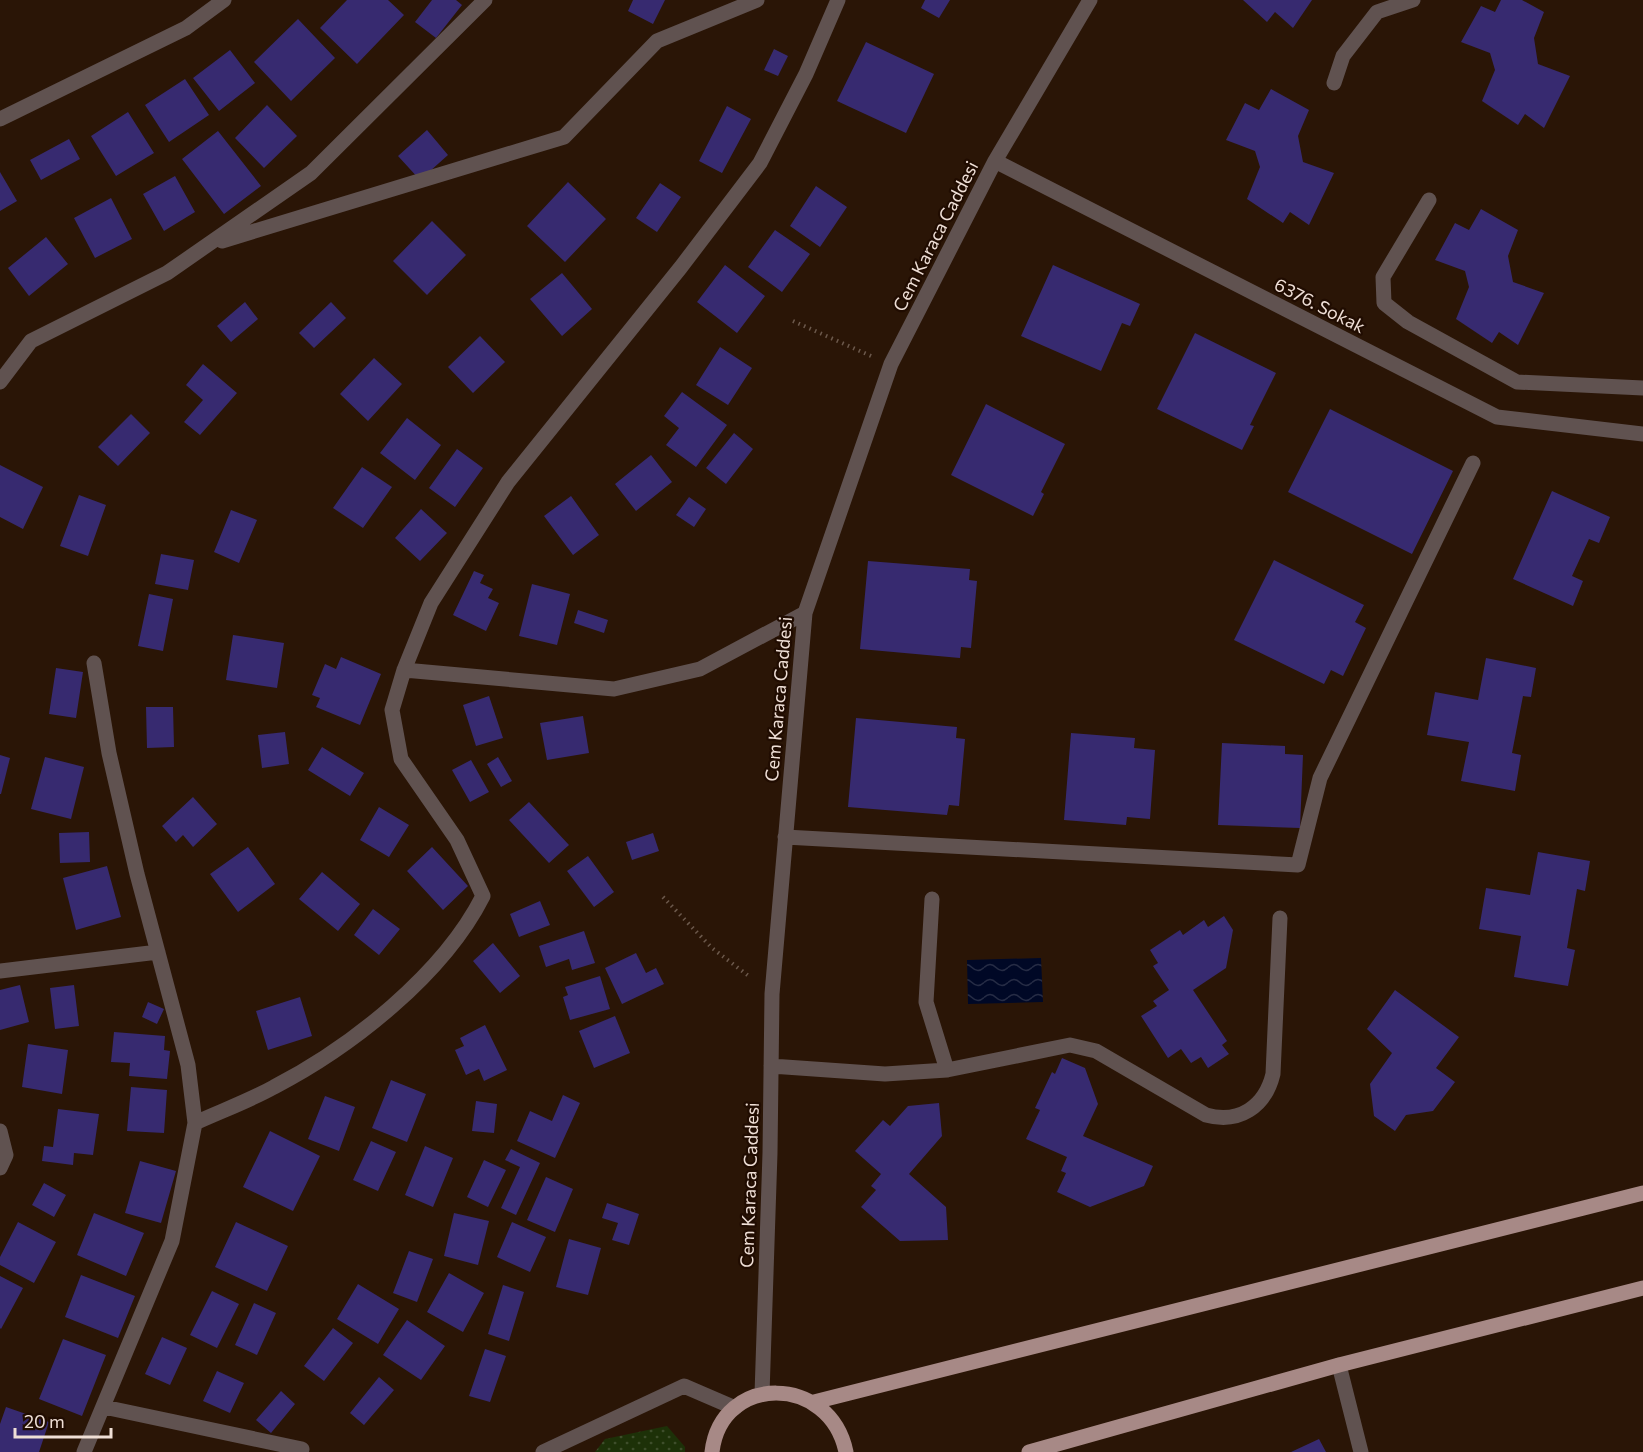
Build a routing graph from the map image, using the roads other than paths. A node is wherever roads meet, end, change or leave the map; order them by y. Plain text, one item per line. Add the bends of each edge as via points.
1 (224, 0) edge
2 (486, 0) edge
3 (757, 0) edge
4 (838, 0) edge
5 (1090, 0) edge
6 (1413, 0) edge
7 (1334, 83) dead end
8 (0, 119) edge
9 (995, 161) junction
10 (1429, 200) dead end
11 (208, 245) junction
12 (0, 381) edge
13 (1643, 388) edge
14 (1643, 434) edge
15 (1473, 464) dead end
16 (805, 613) junction
17 (94, 663) dead end
18 (404, 670) junction
19 (785, 837) junction
20 (932, 899) dead end
21 (1280, 918) dead end
22 (158, 952) junction
23 (0, 971) edge
24 (771, 1066) junction
25 (947, 1070) junction
26 (195, 1123) junction
27 (0, 1131) edge
28 (0, 1168) edge
29 (1643, 1192) edge
30 (1643, 1288) edge
31 (1339, 1365) junction
32 (762, 1394) junction
33 (814, 1402) junction
34 (104, 1407) junction
35 (735, 1408) junction
36 (302, 1449) dead end
37 (84, 1452) edge
38 (543, 1452) edge
39 (712, 1452) edge
40 (846, 1452) edge
41 (1029, 1452) edge
42 (1361, 1452) edge

1 - 8 street via 186,28
2 - 11 street via 311,173
3 - 11 street via 657,41 564,137
4 - 18 street via 806,74 760,163 508,482 431,603
5 - 9 street, Cem Karaca Caddesi
6 - 7 street via 1377,12 1343,56
9 - 14 street, 6376. Sokak via 1497,417
9 - 16 street, Cem Karaca Caddesi via 891,364
10 - 13 street via 1383,277 1384,303 1408,322 1517,382
11 - 12 street via 167,273 31,341
15 - 19 street via 1320,778 1298,865
16 - 18 street via 700,669 614,689
16 - 19 street, Cem Karaca Caddesi
17 - 22 street via 109,753
18 - 26 street via 392,710 401,759 457,840 483,896 469,924 419,980 356,1036 274,1087
19 - 24 street, Cem Karaca Caddesi via 772,994
20 - 25 street via 926,1002
21 - 25 street via 1273,1074 1263,1099 1243,1115 1206,1115 1081,1046 1059,1045
22 - 23 street
22 - 26 street via 188,1065
24 - 25 street via 885,1074
24 - 32 street, Cem Karaca Caddesi
26 - 34 street via 172,1241
27 - 28 street via 6,1155
29 - 33 main road
30 - 31 main road
31 - 41 main road
31 - 42 street
32 - 33 main road via 789,1393
32 - 35 main road
33 - 40 main road via 837,1425
34 - 36 street
34 - 37 street
35 - 38 street via 684,1386
35 - 39 main road via 716,1433

